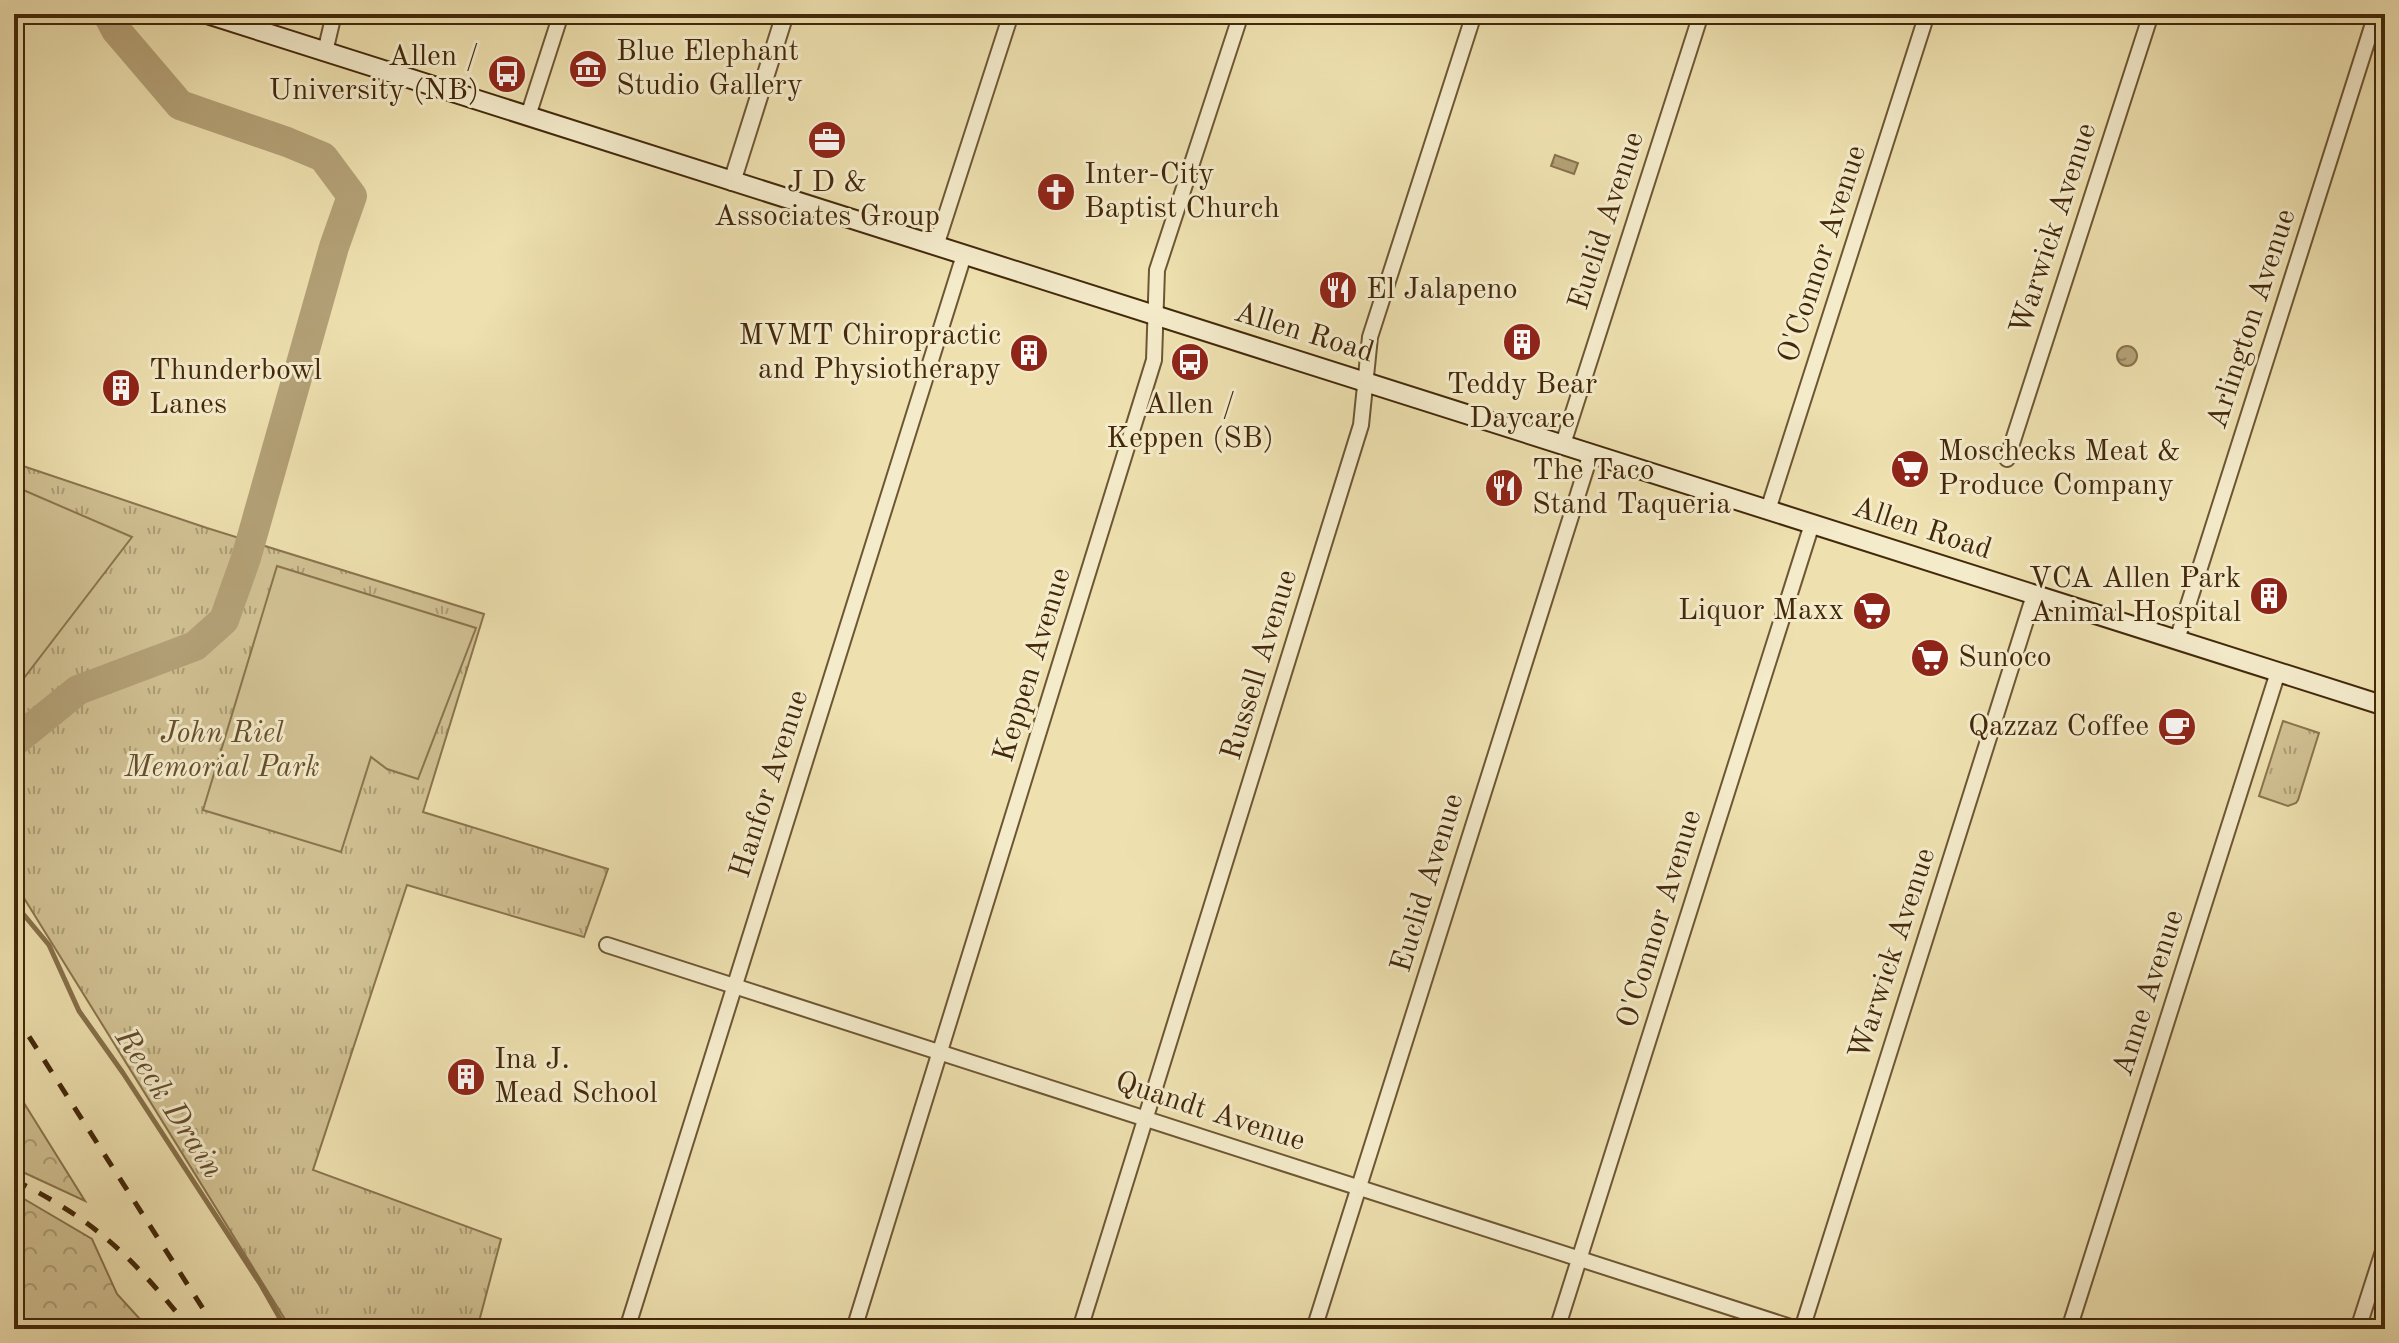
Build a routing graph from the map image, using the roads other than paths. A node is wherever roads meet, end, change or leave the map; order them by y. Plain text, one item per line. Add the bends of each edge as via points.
1 (207, 14) edge
2 (334, 14) edge
3 (561, 14) edge
4 (785, 14) edge
5 (1011, 14) edge
6 (1241, 14) edge
7 (1474, 14) edge
8 (1701, 14) edge
9 (1927, 14) edge
10 (2151, 14) edge
11 (2376, 14) edge
12 (325, 52) junction
13 (528, 116) junction
14 (732, 182) junction
15 (936, 246) junction
16 (964, 255) junction
17 (1156, 316) junction
18 (1364, 382) junction
19 (1563, 444) junction
20 (1591, 453) junction
21 (2007, 459) dead end
22 (1768, 510) junction
23 (1812, 524) junction
24 (2034, 595) junction
25 (2177, 640) junction
26 (2278, 672) junction
27 (2384, 701) edge
28 (607, 945) dead end
29 (732, 985) junction
30 (940, 1054) junction
31 (1146, 1120) junction
32 (1359, 1186) junction
33 (2385, 1245) edge
34 (1580, 1258) junction
35 (627, 1329) edge
36 (854, 1329) edge
37 (1080, 1329) edge
38 (1314, 1329) edge
39 (1557, 1329) edge
40 (1799, 1329) edge
41 (2069, 1329) edge
42 (2358, 1329) edge

1 - 12 main road, Allen Road
2 - 12 street
3 - 13 street
4 - 14 street
5 - 15 street
6 - 17 street, Keppen Avenue via 1157,270
7 - 18 street, Russell Avenue via 1370,337
8 - 19 street, Euclid Avenue
9 - 22 street, O'Connor Avenue
10 - 21 street, Warwick Avenue
11 - 25 street, Arlington Avenue
12 - 13 main road, Allen Road
13 - 14 main road, Allen Road
14 - 15 main road, Allen Road
15 - 16 main road, Allen Road
16 - 17 main road, Allen Road
16 - 29 street, Hanfor Avenue
17 - 18 main road, Allen Road
17 - 30 street, Keppen Avenue via 1154,360
18 - 19 main road, Allen Road
18 - 31 street, Russell Avenue via 1361,425
19 - 20 main road, Allen Road
20 - 22 main road, Allen Road
20 - 32 street, Euclid Avenue
22 - 23 main road, Allen Road
23 - 24 main road, Allen Road
23 - 34 street, O'Connor Avenue
24 - 25 main road, Allen Road
24 - 40 street, Warwick Avenue
25 - 26 main road, Allen Road
26 - 27 main road, Allen Road
26 - 41 street, Anne Avenue
28 - 29 street, Quandt Avenue
29 - 30 street, Quandt Avenue
29 - 35 street, Hanfor Avenue
30 - 31 street, Quandt Avenue
30 - 36 street, Keppen Avenue
31 - 32 street, Quandt Avenue
31 - 37 street, Russell Avenue
32 - 34 street, Quandt Avenue
32 - 38 street, Euclid Avenue
33 - 42 street
34 - 39 street, O'Connor Avenue
34 - 40 street, Quandt Avenue

